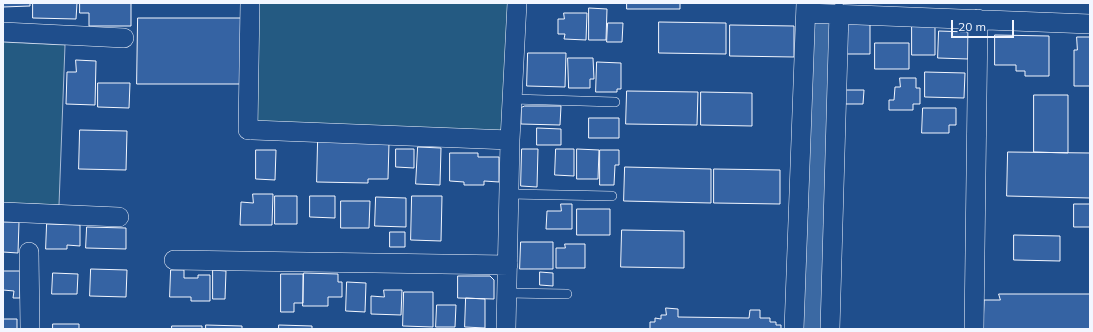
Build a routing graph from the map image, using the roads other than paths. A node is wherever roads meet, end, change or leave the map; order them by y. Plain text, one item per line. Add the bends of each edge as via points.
1 (250, 3) edge
2 (516, 3) edge
3 (806, 8) edge
4 (839, 13) junction
5 (978, 19) junction
6 (1090, 24) edge
7 (3, 32) edge
8 (124, 38) dead end
9 (512, 99) junction
10 (615, 102) dead end
11 (510, 140) junction
12 (509, 194) junction
13 (612, 196) dead end
14 (3, 212) edge
15 (119, 217) dead end
16 (29, 252) dead end
17 (174, 260) dead end
18 (508, 265) junction
19 (507, 293) junction
20 (567, 294) dead end
21 (30, 329) edge
22 (506, 329) edge
23 (794, 329) edge
24 (830, 329) edge
25 (974, 329) edge

1 - 11 street via 250,130
2 - 9 street
3 - 4 street
3 - 23 street
4 - 5 street
4 - 24 street
5 - 6 street
5 - 25 street
7 - 8 street
9 - 10 lane
9 - 11 street
11 - 12 street
12 - 13 lane
12 - 18 street
14 - 15 street
16 - 21 street
17 - 18 street
18 - 19 street
19 - 20 lane
19 - 22 street

